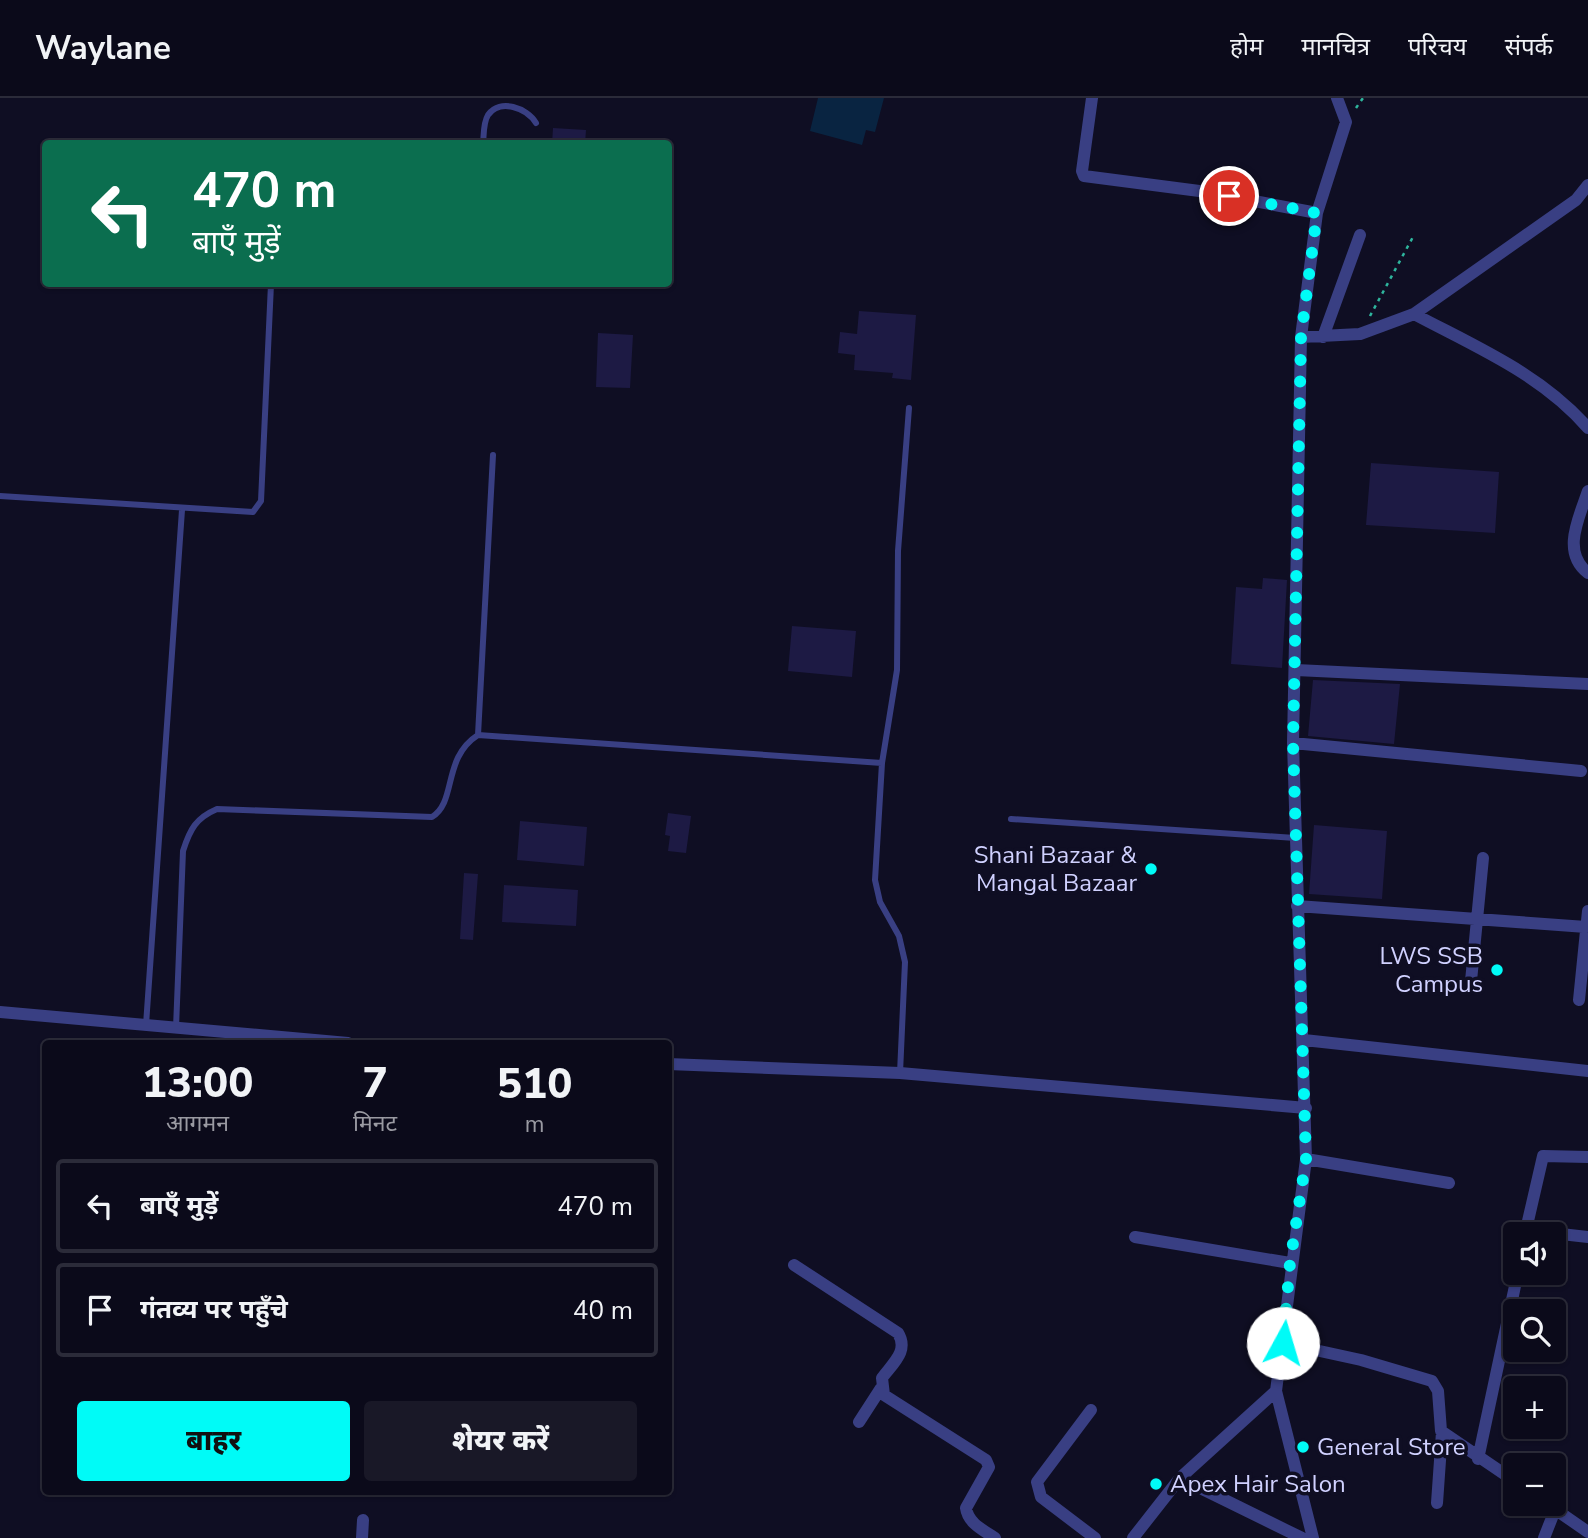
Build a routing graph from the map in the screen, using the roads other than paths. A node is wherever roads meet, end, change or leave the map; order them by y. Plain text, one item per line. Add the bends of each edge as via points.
1 (1092, 98) edge
2 (1337, 98) edge
3 (536, 123) dead end
4 (484, 140) edge
5 (1588, 186) edge
6 (1576, 200) junction
7 (1588, 206) edge
8 (1317, 213) junction
9 (1360, 235) dead end
10 (271, 287) edge
11 (1414, 313) junction
12 (1301, 337) junction
13 (1323, 337) junction
14 (909, 408) dead end
15 (1588, 428) edge
16 (493, 455) dead end
17 (1588, 491) edge
18 (0, 496) edge
19 (182, 510) junction
20 (1588, 573) edge
21 (1296, 670) junction
22 (1588, 684) edge
23 (478, 735) junction
24 (1293, 743) junction
25 (882, 763) junction
26 (1581, 771) dead end
27 (1011, 819) dead end
28 (1295, 838) junction
29 (1483, 858) dead end
30 (1297, 906) junction
31 (1588, 911) edge
32 (1476, 919) junction
33 (1586, 927) edge
34 (1471, 981) dead end
35 (1579, 1000) dead end
36 (0, 1012) edge
37 (146, 1025) junction
38 (176, 1028) junction
39 (314, 1040) edge
40 (1304, 1040) junction
41 (672, 1065) edge
42 (1588, 1071) edge
43 (900, 1073) junction
44 (1306, 1108) junction
45 (1588, 1157) edge
46 (1306, 1159) junction
47 (1449, 1183) dead end
48 (1528, 1222) edge
49 (1566, 1235) edge
50 (1135, 1237) dead end
51 (1588, 1237) edge
52 (1290, 1263) junction
53 (794, 1265) dead end
54 (1515, 1285) edge
55 (1283, 1343) junction
56 (881, 1388) junction
57 (1276, 1391) junction
58 (1091, 1410) dead end
59 (859, 1422) dead end
60 (1442, 1432) junction
61 (1478, 1459) junction
62 (1503, 1474) edge
63 (1180, 1478) junction
64 (1437, 1503) dead end
65 (1548, 1516) edge
66 (1565, 1516) edge
67 (363, 1520) dead end
68 (1588, 1532) edge
69 (362, 1538) edge
70 (995, 1538) edge
71 (1095, 1538) edge
72 (1133, 1538) edge
73 (1302, 1538) edge
74 (1313, 1538) edge
75 (1544, 1538) edge

1 - 8 street via 1084,176
2 - 8 street via 1346,122
3 - 4 lane via 522,108 504,106 487,116
5 - 6 street
6 - 7 street
6 - 11 street
8 - 12 street
9 - 13 street
10 - 19 lane via 259,505 247,514
11 - 13 street via 1360,334
11 - 15 street via 1529,375 1565,402
12 - 13 street
12 - 21 street
14 - 25 lane via 898,551 897,670
16 - 23 lane
17 - 20 street via 1573,547 1575,558
18 - 19 lane
19 - 37 lane
21 - 22 street
21 - 24 street
23 - 25 lane
23 - 38 lane via 459,752 443,805 432,817 235,808 202,815 191,827 183,851
24 - 26 street
24 - 28 street
25 - 43 lane via 874,880 899,936 905,962
27 - 28 lane
28 - 30 street
29 - 32 street
30 - 32 street
30 - 40 street
31 - 33 street
32 - 33 street
32 - 34 street
33 - 35 street
36 - 37 street
37 - 38 street
38 - 39 street
40 - 42 street
40 - 44 street
41 - 43 street
43 - 44 street
44 - 46 street
45 - 48 street via 1543,1157
46 - 47 street
46 - 52 street
49 - 51 street
50 - 52 street
52 - 55 street
53 - 56 street via 898,1333 903,1350 882,1378
54 - 61 street
55 - 57 street
55 - 60 street via 1432,1381 1438,1391
56 - 59 street
56 - 70 street via 884,1395 986,1460 989,1467 966,1508
57 - 63 street
57 - 74 street
58 - 71 street via 1037,1482 1041,1497
60 - 61 street
60 - 64 street
61 - 62 street
63 - 72 street
63 - 73 street
65 - 75 street
66 - 68 street
67 - 69 street

